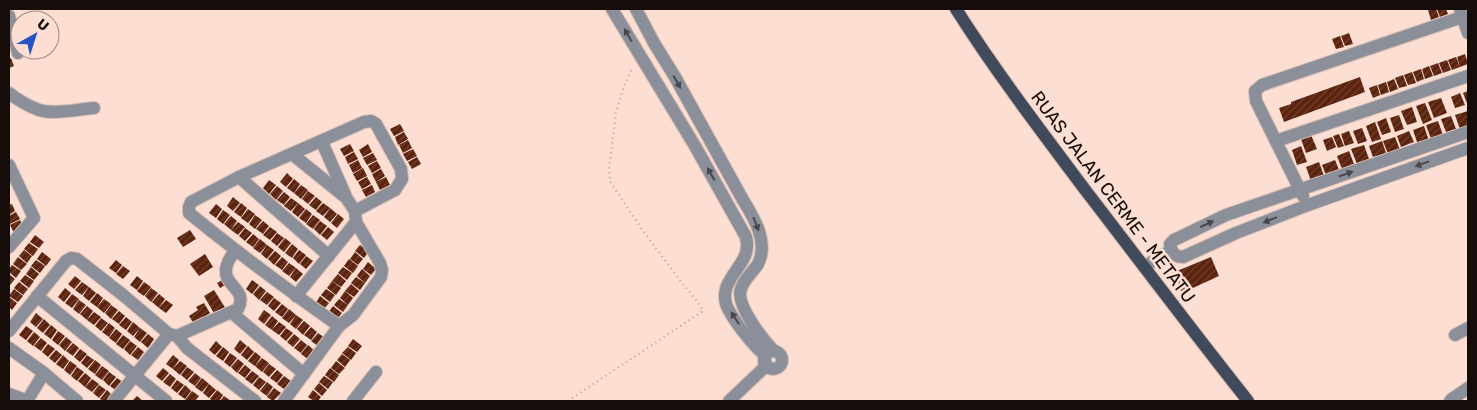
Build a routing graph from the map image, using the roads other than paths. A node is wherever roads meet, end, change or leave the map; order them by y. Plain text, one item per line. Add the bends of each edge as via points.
1 (612, 9) edge
2 (636, 9) edge
3 (956, 9) edge
4 (1461, 13) edge
5 (1468, 33) edge
6 (654, 43) junction
7 (638, 53) junction
8 (1468, 76) edge
9 (9, 93) edge
10 (94, 108) dead end
11 (1468, 132) edge
12 (1276, 141) junction
13 (322, 142) junction
14 (1468, 148) edge
15 (292, 154) junction
16 (9, 165) edge
17 (239, 177) junction
18 (1300, 190) junction
19 (348, 198) junction
20 (1308, 205) junction
21 (1226, 215) junction
22 (356, 216) junction
23 (1236, 233) junction
24 (9, 246) edge
25 (235, 250) junction
26 (1171, 250) junction
27 (329, 256) junction
28 (1144, 267) junction
29 (36, 296) junction
30 (296, 296) junction
31 (232, 313) junction
32 (339, 326) junction
33 (1468, 328) edge
34 (9, 331) edge
35 (173, 335) junction
36 (1455, 335) dead end
37 (9, 348) edge
38 (769, 357) junction
39 (376, 372) dead end
40 (44, 373) junction
41 (304, 374) junction
42 (135, 376) junction
43 (9, 394) edge
44 (1465, 394) edge
45 (27, 401) edge
46 (77, 401) edge
47 (114, 401) edge
48 (166, 401) edge
49 (255, 401) edge
50 (284, 401) edge
51 (353, 401) edge
52 (729, 401) edge
53 (1248, 401) edge
54 (1450, 401) edge

7 -> 1 street
2 - 6 street
3 - 28 main road, RUAS JALAN CERME - METATU via 1022,106
4 - 5 street
4 - 12 street via 1262,86 1255,92 1256,101
6 - 7 street
6 -> 38 street via 755,219 762,253 740,289 740,298 766,343
38 -> 7 street via 757,349 738,323 724,295 728,282 746,255 746,237
8 - 12 street
9 - 10 street via 41,111
18 -> 11 street
12 - 18 street
13 - 15 street
13 - 19 street
13 - 22 street via 371,121 376,124 401,169 402,179 395,190
14 -> 20 street
15 - 17 street
15 - 19 street
16 - 24 street via 34,218
17 - 25 street via 190,202 189,207 189,213
17 - 27 street
18 - 20 street
18 - 21 street
19 - 22 street
20 -> 23 street
21 - 23 street
26 -> 21 street via 1170,244 1174,240
22 - 27 street
22 - 32 street via 380,263 381,277 354,315
23 - 26 street via 1183,257
25 - 30 street
25 - 31 street via 227,265 226,279 241,296 242,303
26 - 28 street
27 - 30 street
28 - 53 main road, RUAS JALAN CERME - METATU
29 - 34 street
29 - 35 street via 66,260 77,259
29 - 42 street
30 - 32 street
31 - 35 street
31 - 41 street
32 - 41 street
33 - 36 street
35 - 42 street
35 - 49 street
37 - 40 street
38 - 52 street
39 - 51 street
40 - 45 street
40 - 46 street
41 - 50 street
42 - 47 street
42 - 48 street
43 - 45 street
44 - 54 street

